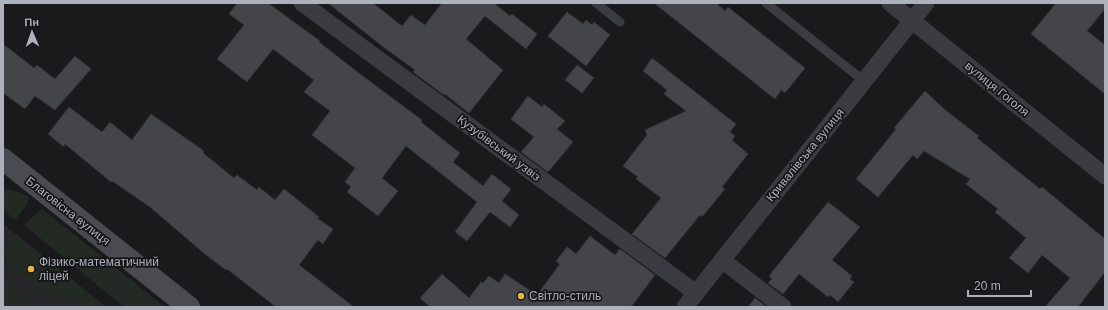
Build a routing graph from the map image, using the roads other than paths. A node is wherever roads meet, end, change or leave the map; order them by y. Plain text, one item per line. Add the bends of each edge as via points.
1 (302, 3) edge
2 (596, 3) edge
3 (766, 3) edge
4 (890, 3) edge
5 (926, 3) edge
6 (912, 20) junction
7 (620, 22) dead end
8 (864, 81) junction
9 (3, 159) edge
10 (1105, 176) edge
11 (722, 260) junction
12 (696, 293) junction
13 (189, 307) edge
14 (685, 307) edge
15 (784, 307) edge

1 - 12 street, Кузубівський узвіз
2 - 7 lane
3 - 8 lane
4 - 6 street, вулиця Гоголя
5 - 6 street, Кривалівська вулиця
6 - 8 street, Кривалівська вулиця
6 - 10 street, вулиця Гоголя
8 - 11 street, Кривалівська вулиця
9 - 13 main road, Благовісна вулиця
11 - 12 street, Кривалівська вулиця
11 - 15 street
12 - 14 street, Кривалівська вулиця

